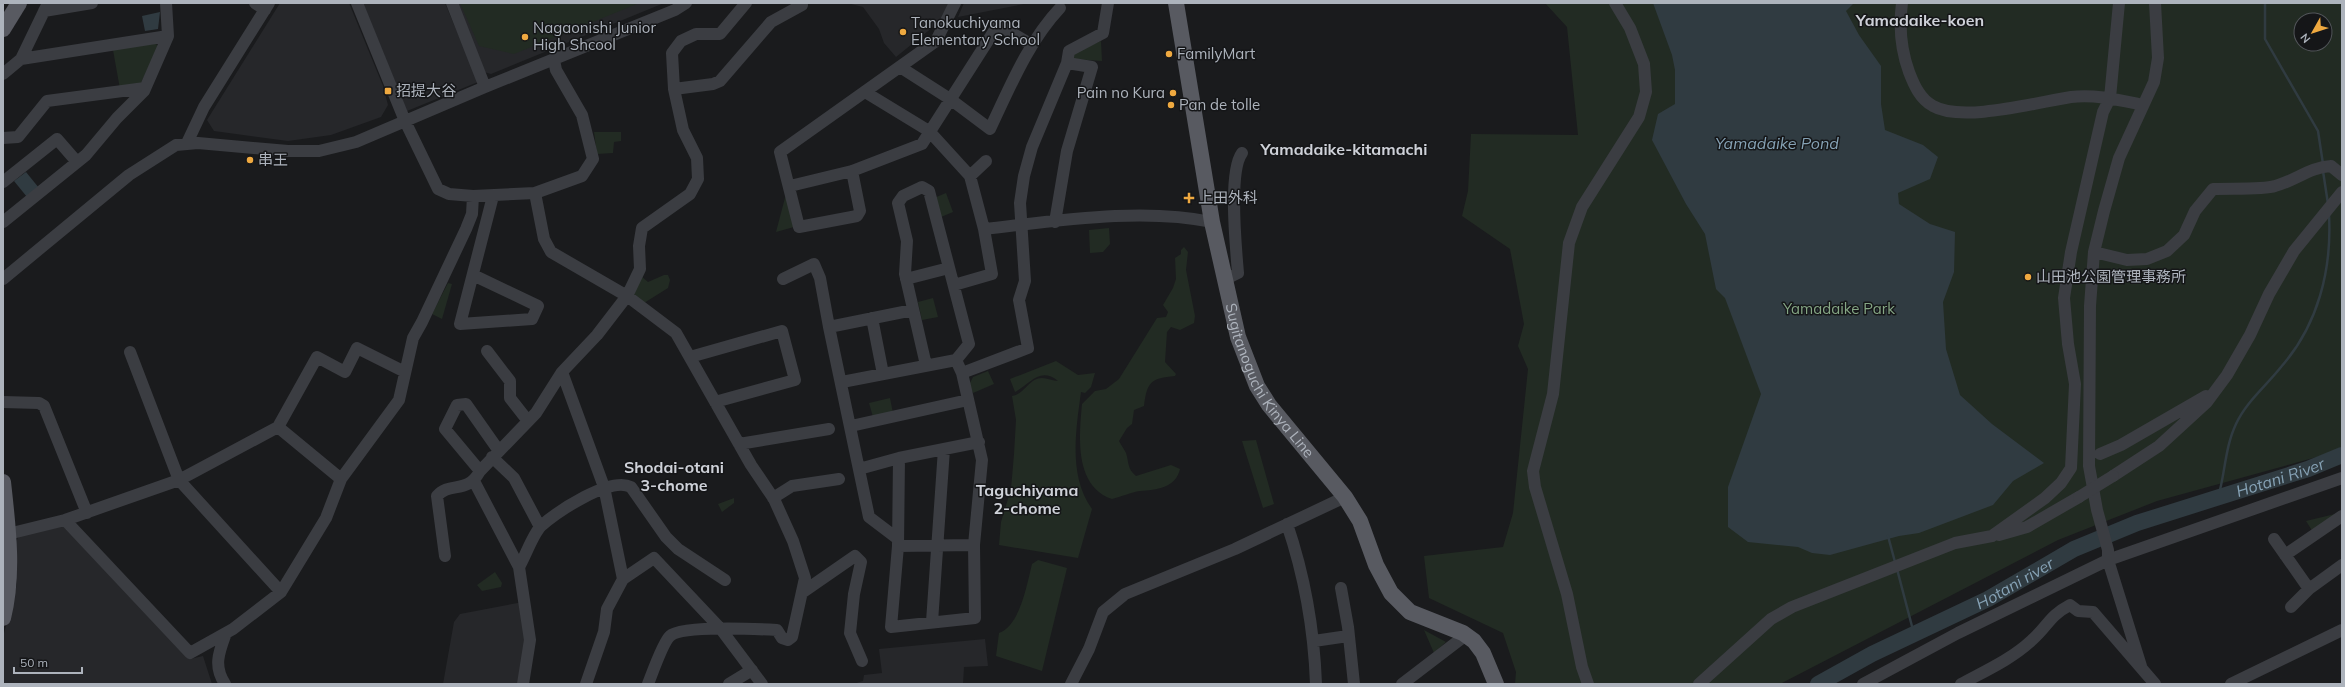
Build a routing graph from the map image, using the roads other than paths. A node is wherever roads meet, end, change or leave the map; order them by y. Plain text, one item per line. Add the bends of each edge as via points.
1 (19, 3) edge
2 (92, 3) edge
3 (166, 3) edge
4 (254, 3) edge
5 (357, 3) edge
6 (452, 3) edge
7 (686, 3) edge
8 (746, 3) edge
9 (800, 3) edge
10 (955, 3) edge
11 (1108, 3) edge
12 (1176, 3) edge
13 (1614, 3) edge
14 (1902, 3) edge
15 (2119, 3) edge
16 (2155, 3) edge
17 (267, 6) edge
18 (46, 7) edge
19 (1060, 8) dead end
20 (3, 28) edge
21 (168, 36) junction
22 (1032, 45) junction
23 (21, 59) junction
24 (554, 60) junction
25 (1067, 63) junction
26 (900, 67) junction
27 (3, 74) edge
28 (485, 87) junction
29 (146, 88) junction
30 (674, 89) junction
31 (865, 92) junction
32 (2110, 98) junction
33 (950, 99) junction
34 (2143, 105) junction
35 (405, 121) junction
36 (929, 131) junction
37 (3, 138) edge
38 (187, 143) junction
39 (1242, 153) dead end
40 (986, 161) dead end
41 (77, 162) junction
42 (852, 171) junction
43 (2342, 175) edge
44 (970, 176) junction
45 (3, 182) edge
46 (790, 186) junction
47 (2342, 192) edge
48 (535, 193) junction
49 (473, 196) junction
50 (493, 196) junction
51 (3, 222) edge
52 (1055, 222) junction
53 (1212, 222) junction
54 (1021, 225) junction
55 (984, 229) junction
56 (2094, 252) junction
57 (949, 268) junction
58 (473, 275) junction
59 (3, 279) edge
60 (906, 279) junction
61 (1226, 279) junction
62 (784, 280) dead end
63 (954, 285) junction
64 (627, 296) junction
65 (913, 310) junction
66 (872, 318) junction
67 (830, 327) junction
68 (487, 351) dead end
69 (130, 352) dead end
70 (690, 357) junction
71 (956, 360) junction
72 (926, 365) junction
73 (405, 372) junction
74 (562, 372) junction
75 (962, 373) junction
76 (883, 374) junction
77 (842, 382) junction
78 (2214, 391) junction
79 (968, 400) junction
80 (3, 402) edge
81 (715, 402) junction
82 (528, 421) junction
83 (851, 426) junction
84 (278, 427) junction
85 (829, 429) dead end
86 (979, 442) junction
87 (739, 444) junction
88 (944, 449) junction
89 (496, 454) junction
90 (2100, 454) dead end
91 (899, 458) junction
92 (859, 469) junction
93 (477, 476) junction
94 (2342, 478) edge
95 (341, 479) junction
96 (839, 479) dead end
97 (179, 480) junction
98 (3, 482) edge
99 (604, 487) junction
100 (1345, 497) junction
101 (773, 498) junction
102 (87, 513) junction
103 (2342, 516) edge
104 (65, 520) junction
105 (1286, 524) junction
106 (540, 527) junction
107 (8, 534) junction
108 (1992, 536) junction
109 (2274, 539) dead end
110 (898, 543) junction
111 (974, 545) junction
112 (936, 546) junction
113 (2108, 555) junction
114 (2285, 555) junction
115 (445, 556) dead end
116 (2342, 565) edge
117 (520, 567) junction
118 (623, 579) junction
119 (724, 580) dead end
120 (1341, 588) dead end
121 (2309, 589) junction
122 (281, 592) junction
123 (803, 592) junction
124 (2291, 607) dead end
125 (3, 618) edge
126 (932, 622) junction
127 (720, 628) junction
128 (2342, 630) edge
129 (226, 633) junction
130 (1348, 636) junction
131 (1466, 636) junction
132 (1314, 641) junction
133 (862, 661) dead end
134 (2141, 666) junction
135 (752, 670) junction
136 (225, 684) edge
137 (523, 684) edge
138 (586, 684) edge
139 (648, 684) edge
140 (729, 684) edge
141 (762, 684) edge
142 (1071, 684) edge
143 (1316, 684) edge
144 (1354, 684) edge
145 (1402, 684) edge
146 (1496, 684) edge
147 (1588, 684) edge
148 (1699, 684) edge
149 (1863, 684) edge
150 (1961, 684) edge
151 (2155, 684) edge
152 (2231, 684) edge

1 - 20 main road
2 - 18 street
3 - 21 street
4 - 17 street
5 - 35 street
6 - 28 street
7 - 24 street via 675,10
8 - 30 street via 720,34 696,34 681,41 672,53
9 - 30 street via 802,5 771,22 720,80 713,84
10 - 26 street via 936,41
11 - 25 street via 1103,33 1069,51
12 - 53 main road, Sugitanoguchi Kinya Line
13 - 147 street via 1630,28 1644,64 1646,92 1639,117 1582,207 1569,243 1554,394 1533,471 1535,487 1567,594
14 - 32 street via 1900,21 1907,65 1915,88 1934,107 1959,112 2006,109 2072,97
15 - 32 street
16 - 34 street via 2158,58 2154,82
17 - 38 street via 204,107
18 - 23 street
19 - 22 street
21 - 23 street
21 - 29 street
22 - 33 street via 1002,27 996,28
22 - 33 street via 990,128
23 - 27 street
24 - 28 street
24 - 48 street via 556,70 582,115 593,159 582,176
25 - 52 street via 1092,67 1067,151
25 - 54 street via 1032,147 1020,203
26 - 31 street
26 - 33 street
28 - 35 street
29 - 37 street via 47,101 18,137
29 - 41 street
30 - 64 street via 683,130 697,158 698,178 690,194 642,228 639,246 640,269
31 - 36 street
31 - 46 street via 780,152
32 - 34 street
32 - 108 street via 2103,112 2070,252 2064,298 2075,384 2071,468 2061,483 2045,498
33 - 36 street
34 - 56 street via 2119,158
35 - 38 street via 356,142 318,151
35 - 49 street via 438,189 449,194
36 - 42 street via 922,144
36 - 44 street
38 - 59 street via 165,151 129,175
39 - 61 street via 1238,159 1234,187 1238,273
40 - 44 street
41 - 45 street via 57,139
41 - 51 street
42 - 46 street
42 - 46 street via 860,211 857,216 799,227
43 - 56 street via 2331,166 2317,167 2295,180 2273,187 2212,189 2195,211 2184,235 2167,251 2147,259 2127,260
44 - 55 street
47 - 78 street via 2294,251 2269,294 2250,335 2227,375
48 - 50 street
48 - 64 street via 544,239 550,252
49 - 50 street
49 - 73 street via 472,214 422,322 412,338
50 - 58 street
52 - 53 street via 1100,217 1173,217
52 - 54 street
53 - 61 main road, Sugitanoguchi Kinya Line
54 - 55 street
54 - 75 street via 1025,281 1019,300 1028,348
55 - 63 street via 992,274
56 - 113 street via 2090,306 2089,466
57 - 60 street
57 - 60 street via 928,192 922,187 903,196 898,203 908,241
57 - 63 street
58 - 58 street via 460,324 532,319 538,306
60 - 65 street
61 - 100 main road, Sugitanoguchi Kinya Line via 1238,337 1257,386 1269,406
62 - 67 street via 814,264 820,278
63 - 71 street via 969,344
64 - 70 street via 676,333
64 - 74 street via 597,335
65 - 66 street
65 - 72 street
66 - 67 street
66 - 76 street
67 - 77 street
68 - 82 street via 510,381 510,398
69 - 97 street
70 - 81 street
70 - 81 street via 782,331 795,380
71 - 72 street
71 - 75 street
72 - 76 street
73 - 84 street via 357,348 346,372 317,357
73 - 95 street via 399,400
74 - 82 street via 536,413
74 - 99 street
75 - 79 street
76 - 77 street
77 - 83 street
78 - 90 street
78 - 108 street, bridge via 2207,402 2159,446 2114,476 2027,527
79 - 83 street
79 - 86 street
80 - 102 street via 39,403 44,406
81 - 87 street
82 - 89 street
83 - 92 street
84 - 95 street
84 - 97 street
85 - 87 street
86 - 88 street
86 - 111 street via 982,460
87 - 101 street
88 - 91 street
88 - 112 street
89 - 93 street
89 - 93 street via 466,404 456,405 445,429
89 - 106 street via 514,478
91 - 92 street
91 - 110 street
92 - 110 street via 869,517
93 - 115 street via 464,487 442,490 437,496
93 - 117 street
94 - 113 street
95 - 122 street via 326,518
96 - 101 street via 792,486
97 - 102 street
97 - 122 street
98 - 107 main road
99 - 106 street
99 - 118 street
99 - 119 street via 627,485 631,488 666,537 678,549
100 - 105 street
100 - 131 main road, Sugitanoguchi Kinya Line via 1360,521 1376,565 1391,593 1410,612
101 - 123 street via 793,541 805,578
102 - 104 street
103 - 114 street
104 - 107 street
104 - 129 street via 190,653
105 - 132 street via 1303,579
105 - 142 street via 1235,549 1125,594 1103,612 1089,649
106 - 117 street
107 - 125 main road via 8,598
108 - 148 street via 1955,543 1792,607 1771,619
109 - 114 street
110 - 112 street
110 - 126 street via 891,627
111 - 112 street
111 - 126 street via 975,618
112 - 126 street
113 - 134 street
113 - 149 street
114 - 121 street
116 - 121 street
117 - 137 street via 530,640
118 - 127 street via 654,558
118 - 138 street via 607,609 604,632
120 - 130 street
121 - 124 street
122 - 129 street
123 - 127 street via 792,637 788,640 782,638 777,630
123 - 133 street via 855,556 861,562 854,594 850,633
127 - 135 street
127 - 139 street via 676,632 669,637
128 - 152 street
129 - 136 street via 216,658 220,677
130 - 132 street
130 - 144 street
131 - 145 street
131 - 146 main road, Sugitanoguchi Kinya Line via 1474,641 1483,653
132 - 143 street
134 - 150 street via 2093,612 2078,611 2070,605 2056,612 2027,644 1998,665
134 - 151 street
135 - 140 street
135 - 141 street

